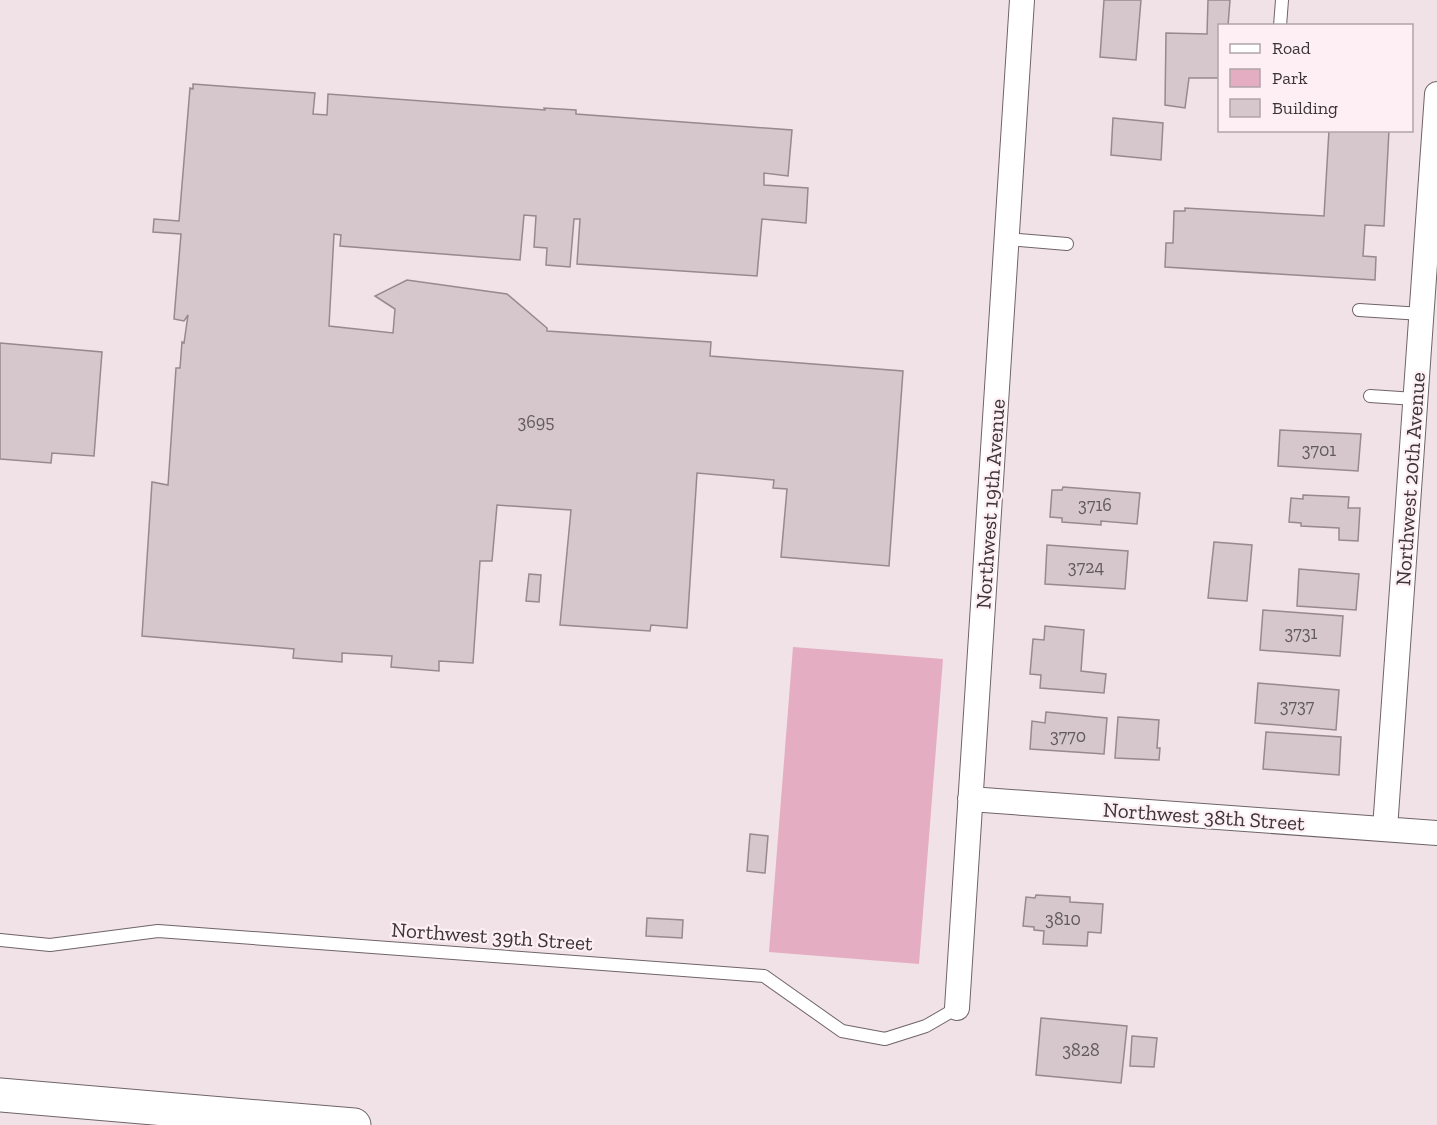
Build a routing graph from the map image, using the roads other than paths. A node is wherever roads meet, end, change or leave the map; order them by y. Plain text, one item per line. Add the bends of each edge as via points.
1 (1022, 0) edge
2 (1282, 0) edge
3 (1280, 24) edge
4 (1437, 93) edge
5 (1008, 239) junction
6 (1067, 244) dead end
7 (1359, 310) dead end
8 (1422, 314) junction
9 (1370, 396) dead end
10 (1416, 399) junction
11 (970, 799) junction
12 (1384, 829) junction
13 (1437, 834) edge
14 (0, 940) edge
15 (957, 1008) joint
16 (0, 1095) edge
17 (354, 1125) edge

1 - 5 street, Northwest 19th Avenue
2 - 3 lane
4 - 8 street, Northwest 20th Avenue
5 - 6 lane
5 - 11 street, Northwest 19th Avenue
7 - 8 lane
8 - 10 street, Northwest 20th Avenue
9 - 10 lane
10 - 12 street, Northwest 20th Avenue
11 - 12 street, Northwest 38th Street
11 - 15 street, Northwest 19th Avenue
12 - 13 street, Northwest 38th Street
14 - 15 lane, Northwest 39th Street via 50,945 158,931 764,976 842,1031 885,1039 926,1026
16 - 17 highway

